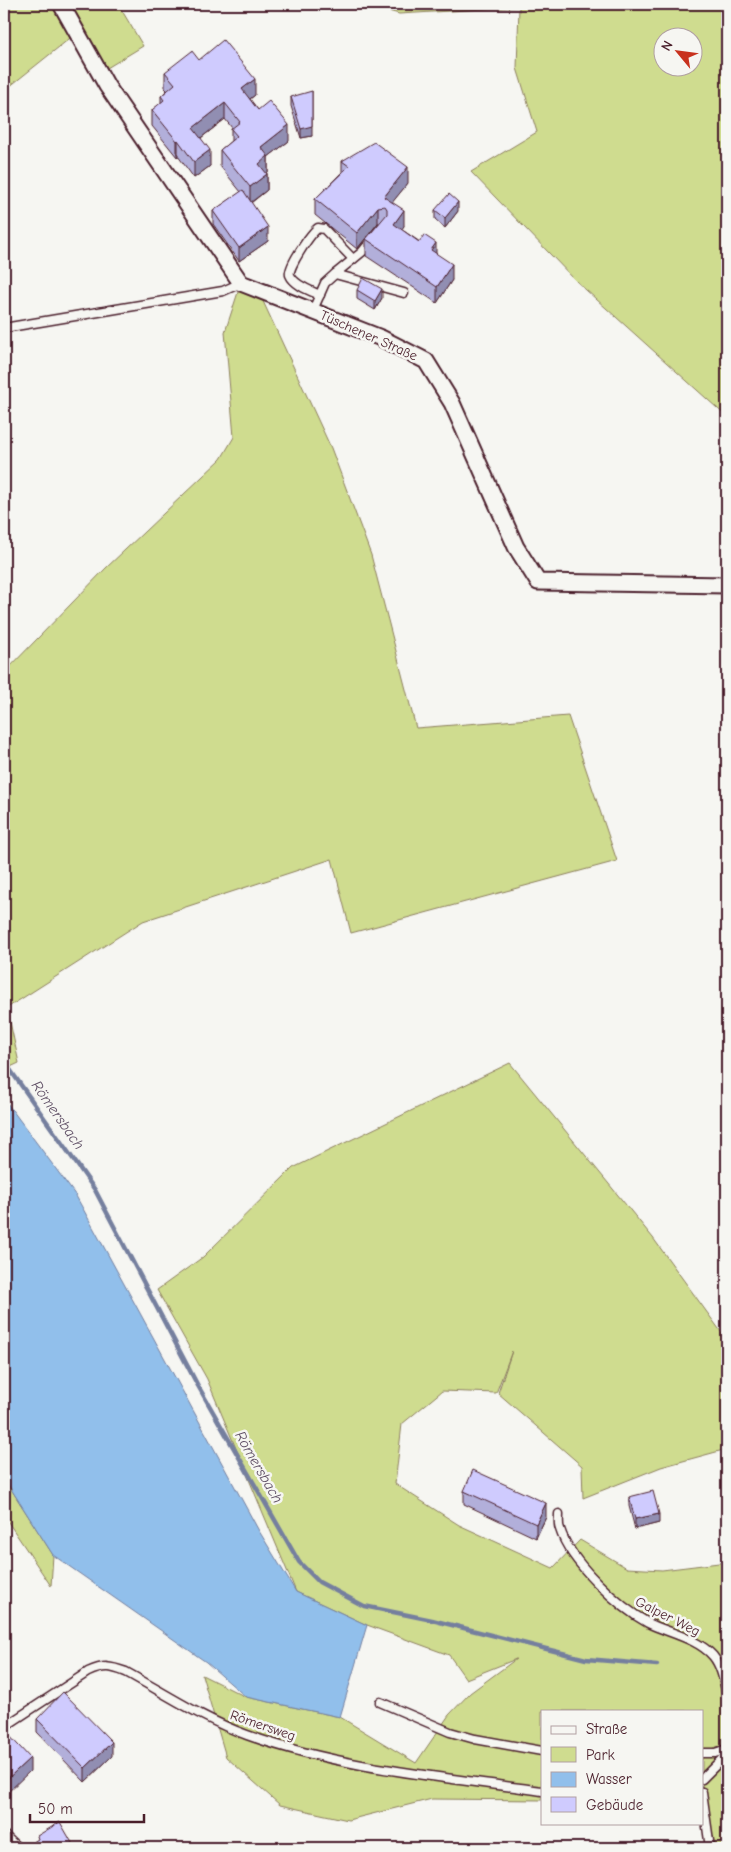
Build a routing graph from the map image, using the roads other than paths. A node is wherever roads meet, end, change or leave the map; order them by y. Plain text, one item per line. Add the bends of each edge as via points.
1 (61, 4) edge
2 (377, 234) edge
3 (353, 259) junction
4 (335, 274) junction
5 (241, 283) junction
6 (404, 294) dead end
7 (320, 295) junction
8 (313, 310) junction
9 (4, 328) edge
10 (727, 585) edge
11 (559, 1514) dead end
12 (727, 1695) edge
13 (380, 1702) dead end
14 (4, 1727) edge
15 (727, 1749) edge
16 (541, 1751) edge
17 (704, 1753) edge
18 (727, 1754) edge
19 (704, 1777) edge
20 (541, 1791) edge
21 (704, 1806) edge
22 (4, 1835) edge
23 (18, 1848) edge
24 (710, 1848) edge

1 - 5 street via 107,86
2 - 3 lane
3 - 4 lane
3 - 7 lane via 324,229 314,231 289,271 294,280
4 - 6 lane
4 - 7 lane via 325,283
5 - 8 street, Tüschener Straße
5 - 9 lane via 223,291
7 - 8 lane
8 - 10 street, Tüschener Straße via 426,361 452,403 516,547 538,582
11 - 12 lane, Galper Weg via 559,1528 564,1541 599,1584 629,1611 705,1648 719,1664
13 - 16 lane via 450,1732
14 - 20 lane, Römersweg via 88,1672 101,1666 112,1667 220,1724 275,1744 310,1754 435,1778
15 - 17 lane
18 - 19 lane
21 - 24 lane
22 - 23 lane

